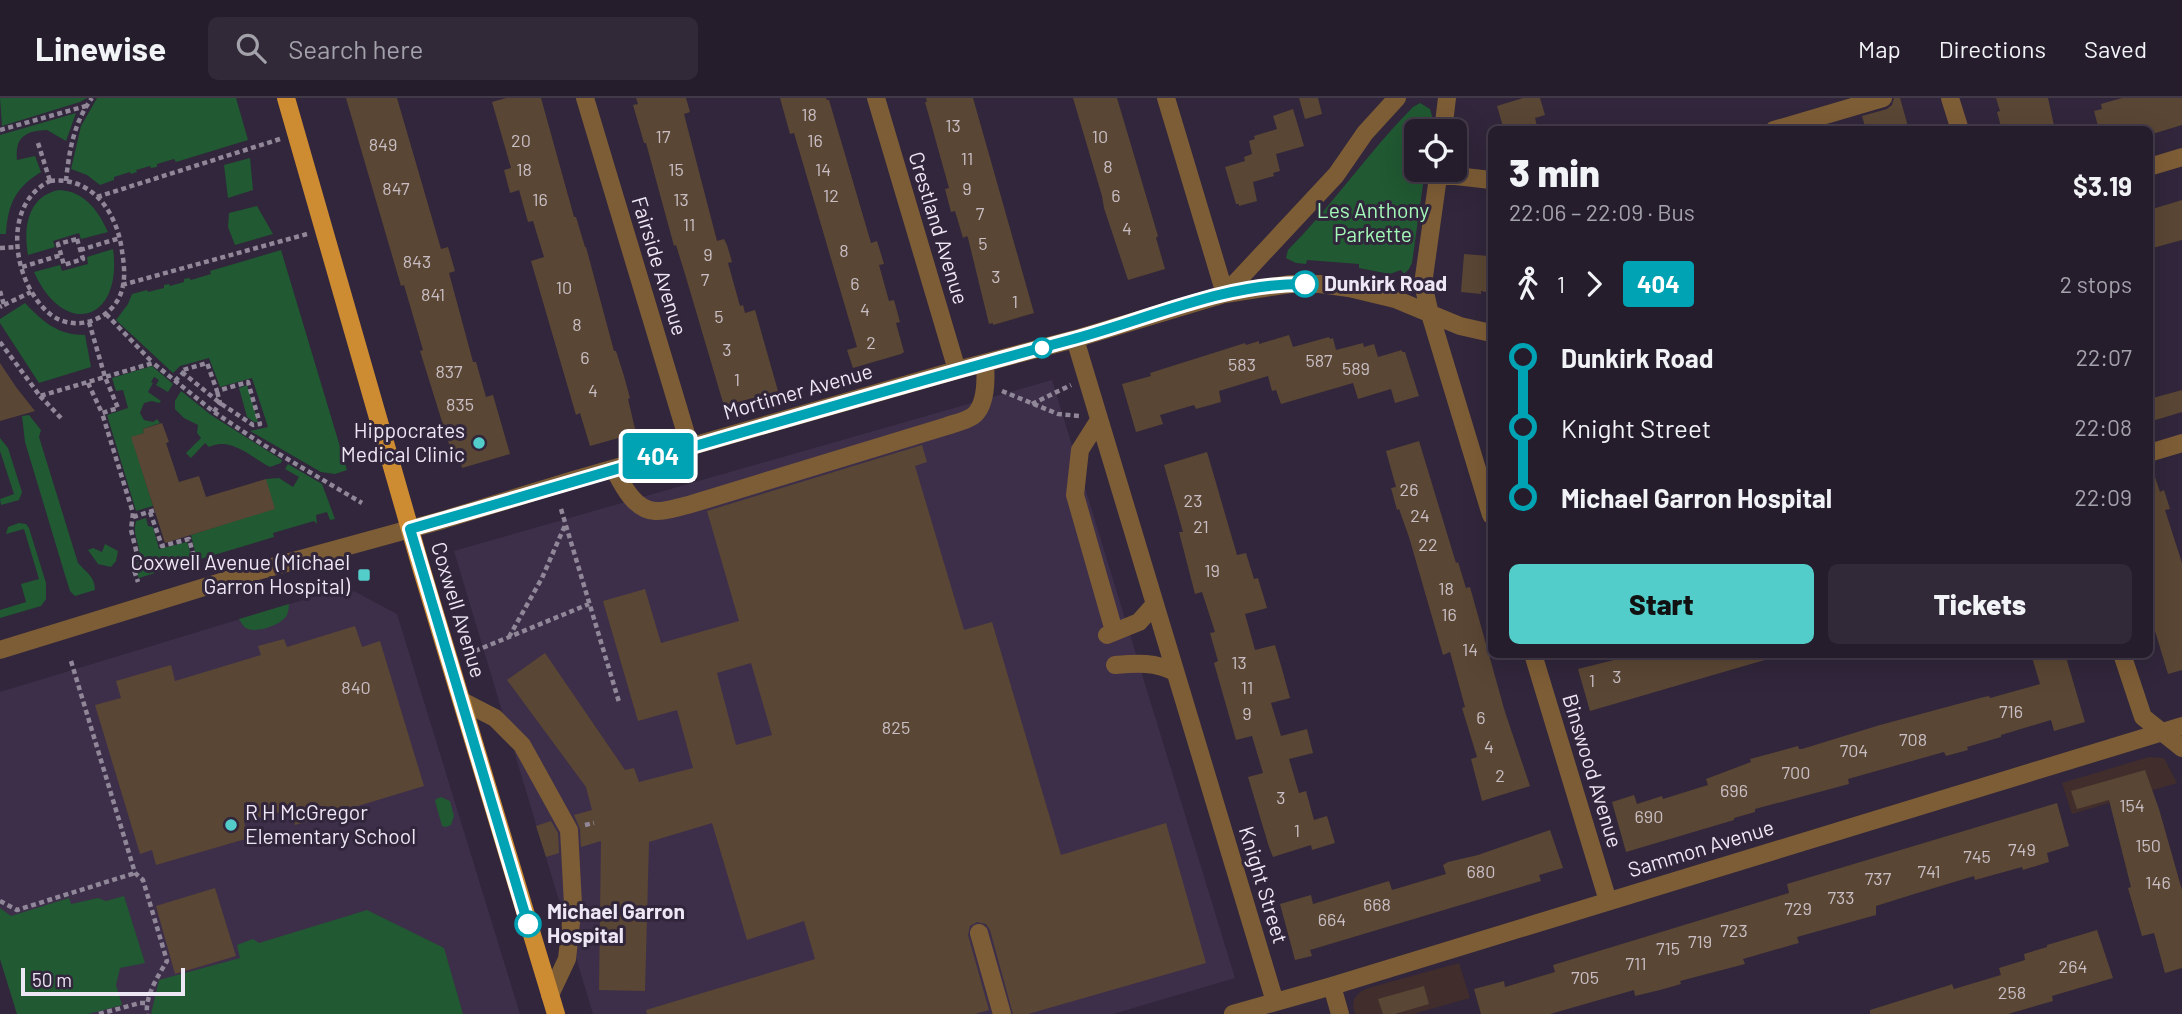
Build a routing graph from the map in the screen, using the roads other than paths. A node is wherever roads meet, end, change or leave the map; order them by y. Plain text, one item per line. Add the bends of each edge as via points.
1 (286, 98) edge
2 (585, 98) edge
3 (876, 98) edge
4 (1166, 98) edge
5 (1397, 98) edge
6 (1447, 98) edge
7 (1883, 98) edge
8 (1950, 98) edge
9 (1444, 119) edge
10 (1788, 126) edge
11 (1959, 126) edge
12 (2182, 157) edge
13 (2153, 166) edge
14 (1467, 176) edge
15 (1488, 180) edge
16 (1437, 182) edge
17 (1225, 294) junction
18 (1430, 314) junction
19 (1488, 332) edge
20 (1075, 339) junction
21 (985, 363) junction
22 (957, 370) junction
23 (1099, 420) junction
24 (2182, 443) edge
25 (690, 447) junction
26 (2153, 452) edge
27 (614, 468) junction
28 (1488, 505) edge
29 (410, 529) junction
30 (1155, 604) junction
31 (0, 650) edge
32 (1534, 658) edge
33 (2123, 658) edge
34 (1115, 666) dead end
35 (1175, 672) junction
36 (462, 701) junction
37 (2182, 726) edge
38 (2162, 733) junction
39 (2182, 748) edge
40 (1608, 901) junction
41 (979, 933) dead end
42 (1332, 986) junction
43 (550, 995) junction
44 (1275, 1002) junction
45 (556, 1014) edge
46 (1002, 1014) edge
47 (1233, 1014) edge
48 (1340, 1014) edge

1 - 29 main road, Coxwell Avenue
2 - 25 street, Fairside Avenue
3 - 22 street, Crestland Avenue
4 - 17 street
5 - 17 street via 1336,175
6 - 9 street
7 - 10 street
8 - 11 street
12 - 13 street
14 - 15 street
16 - 18 street via 1423,284
17 - 18 street, Mortimer Avenue via 1320,284 1372,292
17 - 20 street, Mortimer Avenue
18 - 19 street, Mortimer Avenue
18 - 28 street
20 - 21 street, Mortimer Avenue
20 - 23 street, Knight Street
21 - 22 street, Mortimer Avenue
21 - 27 street via 986,384 973,416 688,505 655,512 641,507
22 - 25 street, Mortimer Avenue
23 - 30 street, Knight Street
23 - 30 street via 1080,450 1075,495 1110,630 1139,622
24 - 26 street
25 - 27 street, Mortimer Avenue
27 - 29 street, Mortimer Avenue
29 - 31 street, Mortimer Avenue
29 - 36 main road, Coxwell Avenue
30 - 35 street, Knight Street
32 - 40 street, Binswood Avenue
33 - 38 street via 2143,717
34 - 35 street via 1143,662
35 - 44 street, Knight Street
36 - 43 main road, Coxwell Avenue
36 - 43 street via 495,718 522,745 569,830 573,904 567,959
37 - 38 street, Sammon Avenue
38 - 39 street
38 - 40 street, Sammon Avenue
40 - 42 street, Sammon Avenue
41 - 46 street
42 - 44 street, Sammon Avenue
42 - 48 street
43 - 45 main road, Coxwell Avenue
44 - 47 street, Sammon Avenue

